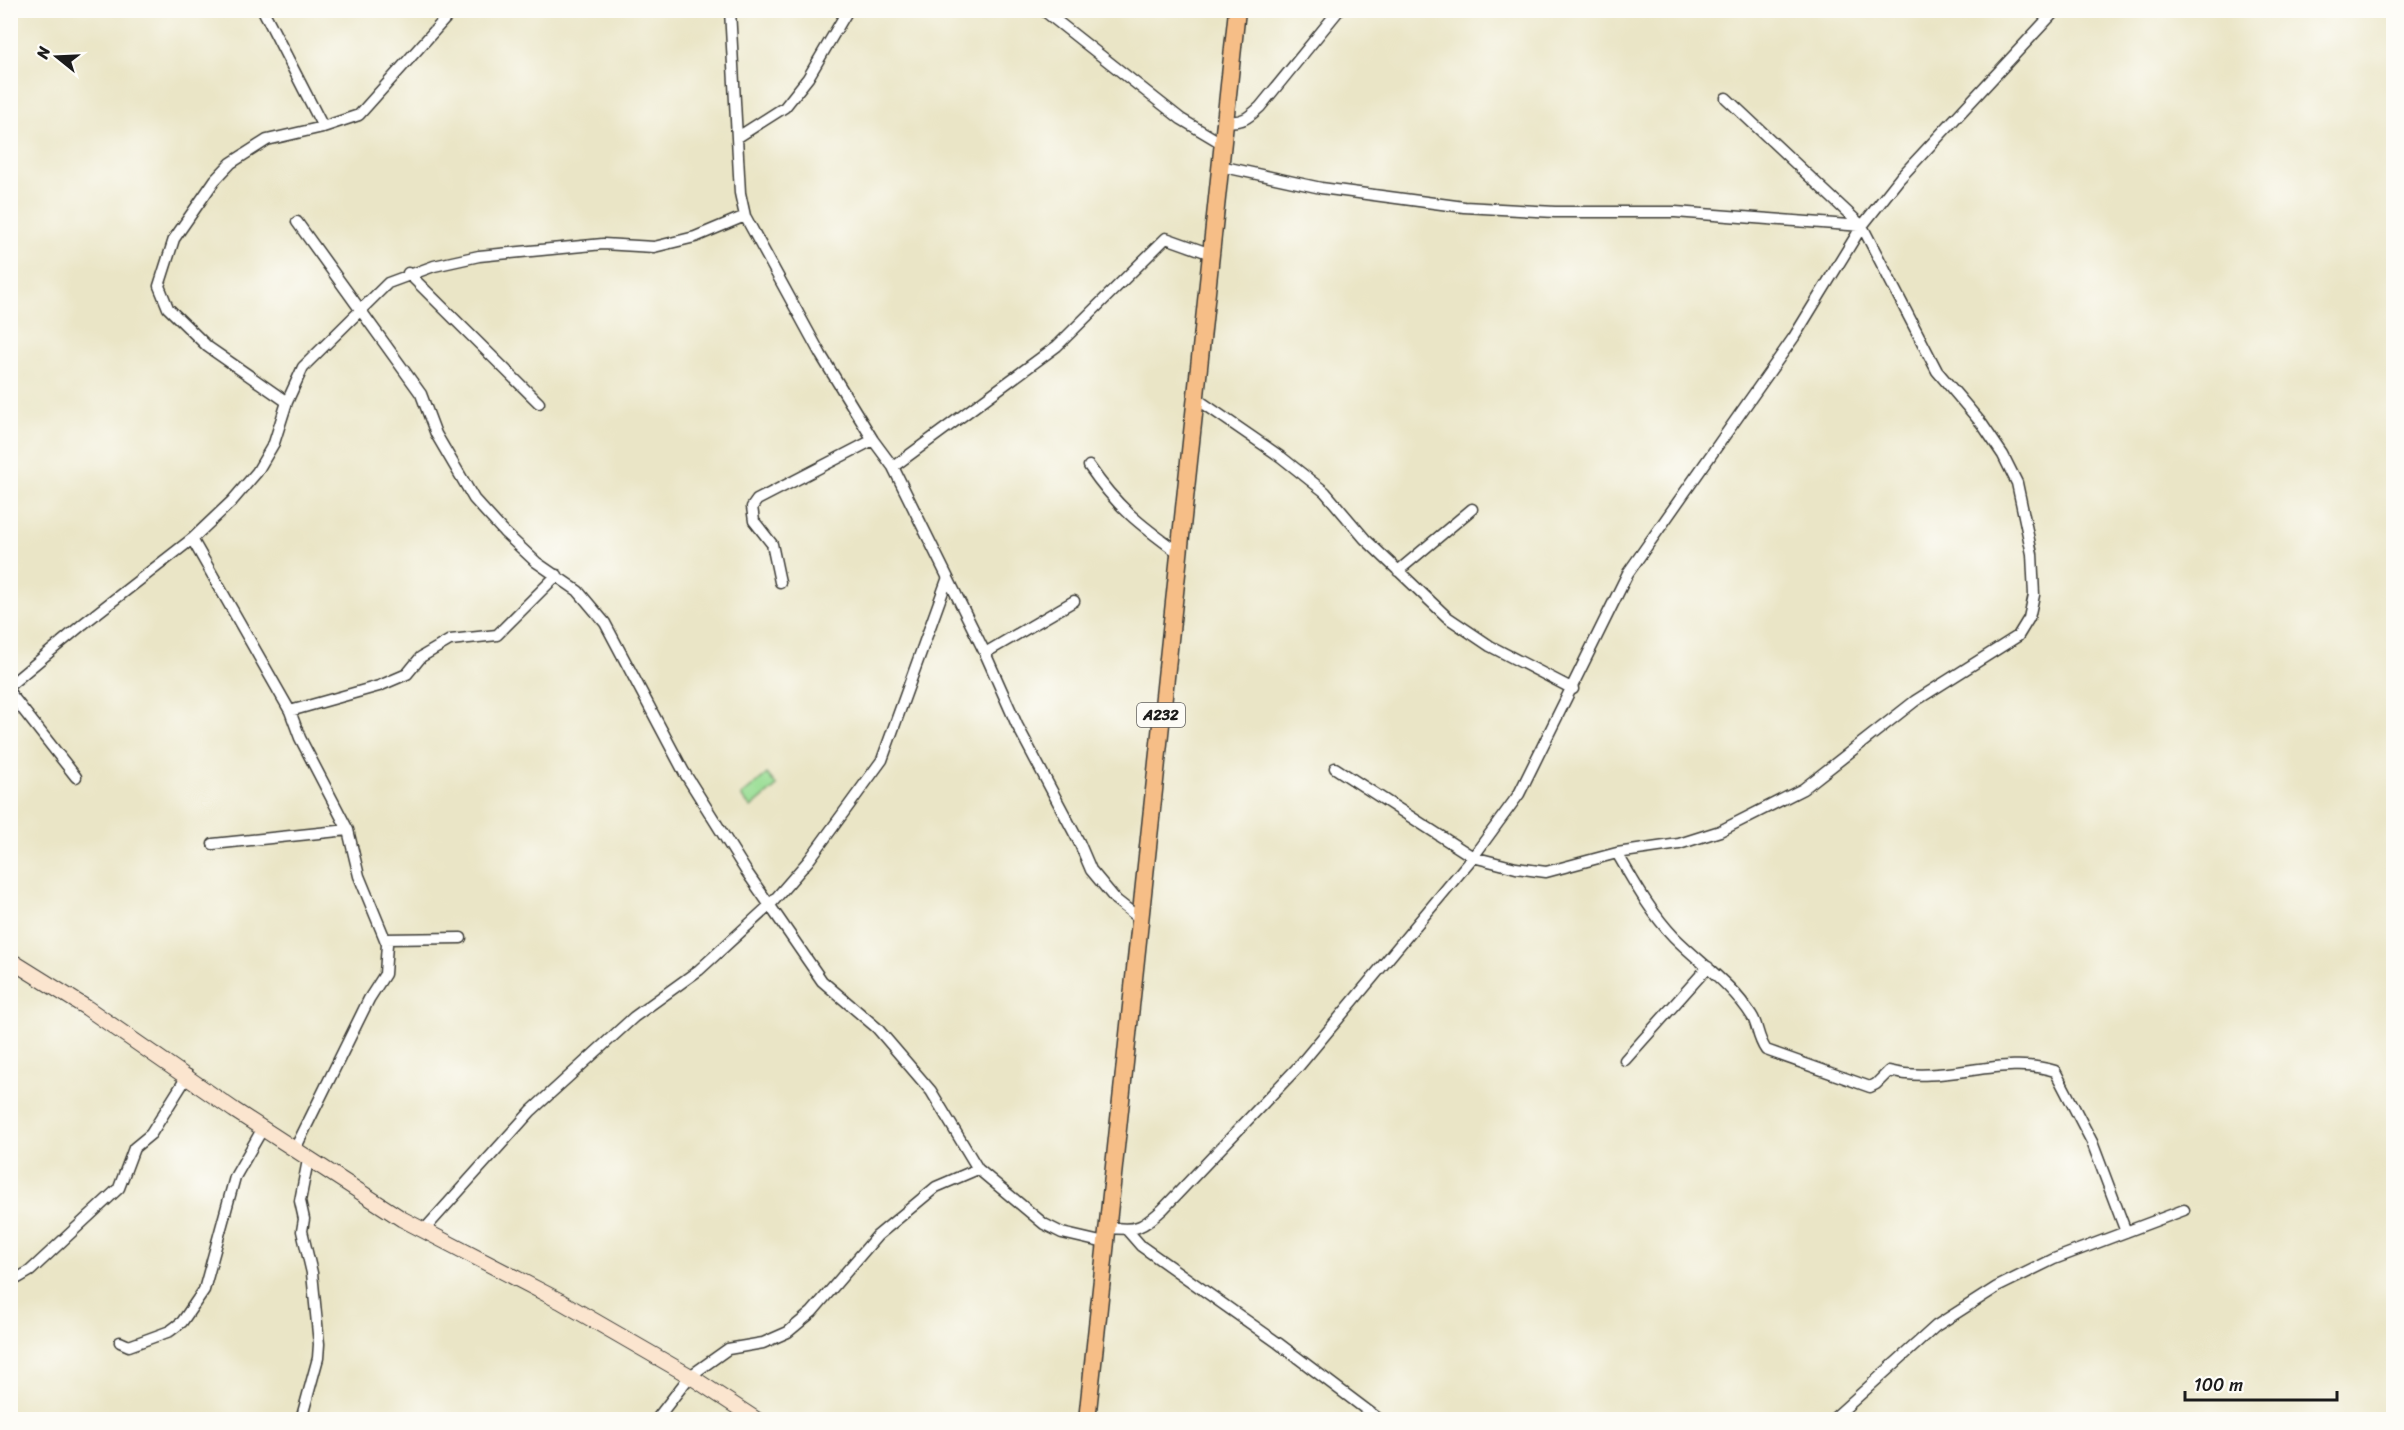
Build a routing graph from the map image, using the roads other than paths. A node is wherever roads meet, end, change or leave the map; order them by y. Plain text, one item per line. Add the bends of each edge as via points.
1 (263, 10) edge
2 (453, 10) edge
3 (730, 10) edge
4 (848, 10) edge
5 (1043, 10) edge
6 (1237, 10) edge
7 (1339, 10) edge
8 (2056, 10) edge
9 (1726, 98) dead end
10 (1226, 121) junction
11 (323, 128) junction
12 (738, 137) junction
13 (1223, 144) junction
14 (1220, 166) junction
15 (745, 216) junction
16 (297, 222) dead end
17 (1862, 226) junction
18 (1211, 254) junction
19 (408, 273) junction
20 (360, 308) junction
21 (1197, 399) junction
22 (287, 402) junction
23 (539, 403) dead end
24 (873, 440) junction
25 (1089, 466) dead end
26 (893, 467) junction
27 (1472, 509) dead end
28 (192, 540) junction
29 (1179, 553) junction
30 (1398, 571) junction
31 (557, 575) junction
32 (947, 580) junction
33 (780, 582) dead end
34 (1074, 601) dead end
35 (985, 653) junction
36 (10, 685) edge
37 (1573, 689) junction
38 (10, 693) edge
39 (290, 711) junction
40 (1335, 768) dead end
41 (76, 777) dead end
42 (348, 830) junction
43 (213, 844) dead end
44 (1617, 853) junction
45 (1473, 857) junction
46 (770, 905) junction
47 (1139, 918) junction
48 (461, 938) dead end
49 (385, 939) junction
50 (10, 960) edge
51 (1708, 966) junction
52 (1625, 1060) dead end
53 (188, 1075) junction
54 (263, 1128) junction
55 (295, 1149) junction
56 (308, 1160) junction
57 (978, 1169) junction
58 (2184, 1210) dead end
59 (424, 1230) junction
60 (1127, 1230) junction
61 (2126, 1232) junction
62 (1106, 1235) junction
63 (10, 1272) edge
64 (120, 1342) dead end
65 (690, 1376) junction
66 (300, 1419) edge
67 (656, 1419) edge
68 (757, 1419) edge
69 (1087, 1419) edge
70 (1380, 1419) edge
71 (1832, 1419) edge

1 - 11 street
2 - 11 street via 359,115
3 - 12 street
4 - 12 street via 808,78 785,107
5 - 13 street via 1181,119
6 - 10 main road, A232
7 - 10 street via 1247,120
8 - 17 street via 1900,178
9 - 17 street
10 - 13 main road, A232
11 - 22 street via 267,140 231,163 174,239 159,286 168,308 208,347
12 - 15 street
13 - 14 main road, A232
14 - 17 street via 1321,188 1464,207 1675,212
14 - 18 main road, A232
15 - 19 street via 695,237 654,247 603,243 533,250 479,256
15 - 24 street
16 - 20 street
17 - 37 street via 1794,337 1628,573
17 - 44 street via 1937,371 1982,424 2016,483 2032,554 2034,595 2029,618 2018,636 1915,700 1803,789 1720,831 1679,844
18 - 21 main road, A232
18 - 26 street via 1166,238 1057,346
19 - 20 street via 388,283
19 - 23 street
20 - 22 street via 303,367
20 - 31 street via 421,394 436,434 474,499 528,555
21 - 29 main road, A232
21 - 30 street via 1325,492
22 - 28 street via 274,443 257,472
24 - 26 street
24 - 33 street via 757,500 752,507 754,521 772,544
25 - 29 street via 1109,496 1133,520
26 - 32 street
27 - 30 street
28 - 36 street
28 - 39 street
29 - 47 main road, A232
30 - 37 street via 1447,617 1490,646
31 - 39 street via 497,635 450,640 421,657 407,674
31 - 46 street via 578,591 605,623 684,772
32 - 35 street
32 - 46 street via 882,760 810,860
34 - 35 street
35 - 47 street via 1090,870 1116,900
37 - 45 street via 1519,794
38 - 41 street
39 - 42 street
40 - 45 street
42 - 43 street
42 - 49 street via 359,876
44 - 45 street via 1546,872
44 - 51 street via 1655,917
45 - 60 street via 1299,1065 1163,1209 1143,1226
46 - 57 street via 822,981 877,1028 931,1091
46 - 59 street via 684,983 634,1017 531,1111
47 - 62 main road, A232
48 - 49 street
49 - 55 street via 385,974
50 - 53 street
51 - 52 street
51 - 61 street via 1753,1018 1757,1036 1766,1050 1870,1087 1889,1071 1920,1074 2043,1067 2055,1071 2092,1142
53 - 54 street
53 - 63 street via 151,1134 134,1149 119,1188 30,1271 18,1278
54 - 55 street
54 - 64 street via 235,1177 204,1290 182,1322 170,1331 129,1346
55 - 56 street
56 - 59 street
56 - 66 street via 300,1201 319,1344
57 - 62 street via 1044,1224 1062,1233
57 - 65 street via 936,1187 877,1236 812,1312 789,1332 763,1343 728,1349
58 - 61 street
59 - 65 street via 560,1301
60 - 62 street
60 - 70 street via 1141,1246
61 - 71 street via 2054,1259 1996,1287 1936,1326
62 - 69 main road, A232
65 - 67 street
65 - 68 street

